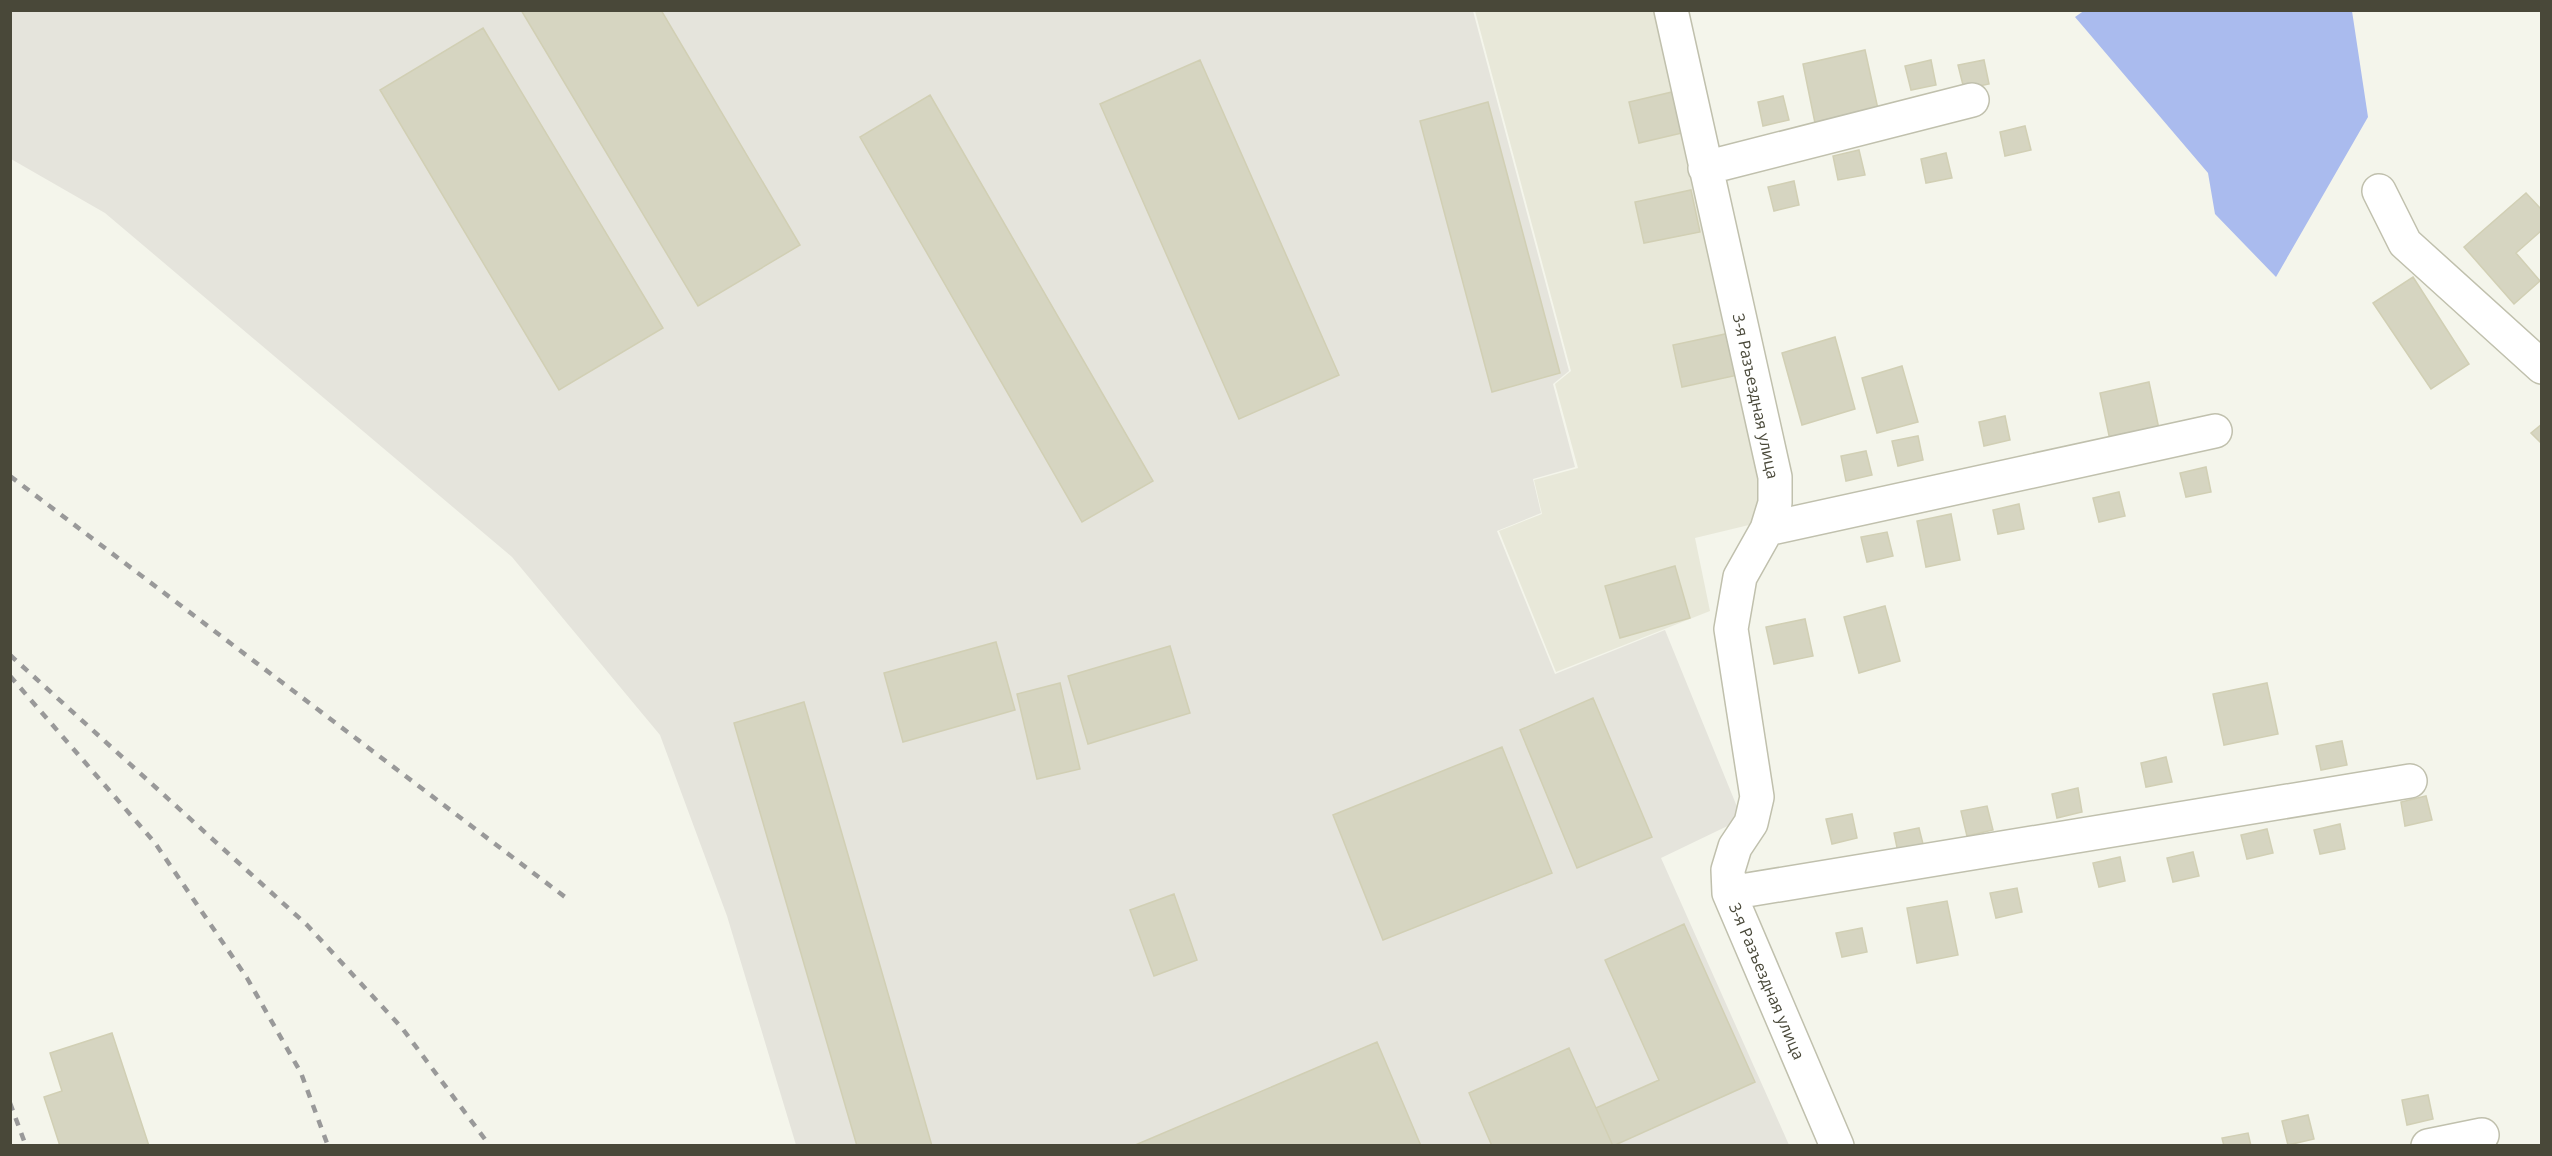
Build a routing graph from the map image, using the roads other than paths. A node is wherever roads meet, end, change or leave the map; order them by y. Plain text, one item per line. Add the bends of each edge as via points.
1 (1671, 10) edge
2 (1972, 100) dead end
3 (1705, 168) junction
4 (2379, 191) dead end
5 (2541, 367) edge
6 (2215, 431) dead end
7 (1767, 529) junction
8 (2410, 781) dead end
9 (1729, 894) junction
10 (2482, 1135) dead end
11 (1837, 1146) edge
12 (2428, 1146) edge

1 - 3 street, 3-я Разъездная улица
2 - 3 street
3 - 7 street, 3-я Разъездная улица via 1775,477 1775,503
4 - 5 street via 2405,243
6 - 7 street
7 - 9 street, 3-я Разъездная улица via 1740,577 1731,629 1757,797 1751,823 1735,847 1728,870
8 - 9 street
9 - 11 street, 3-я Разъездная улица
10 - 12 street

